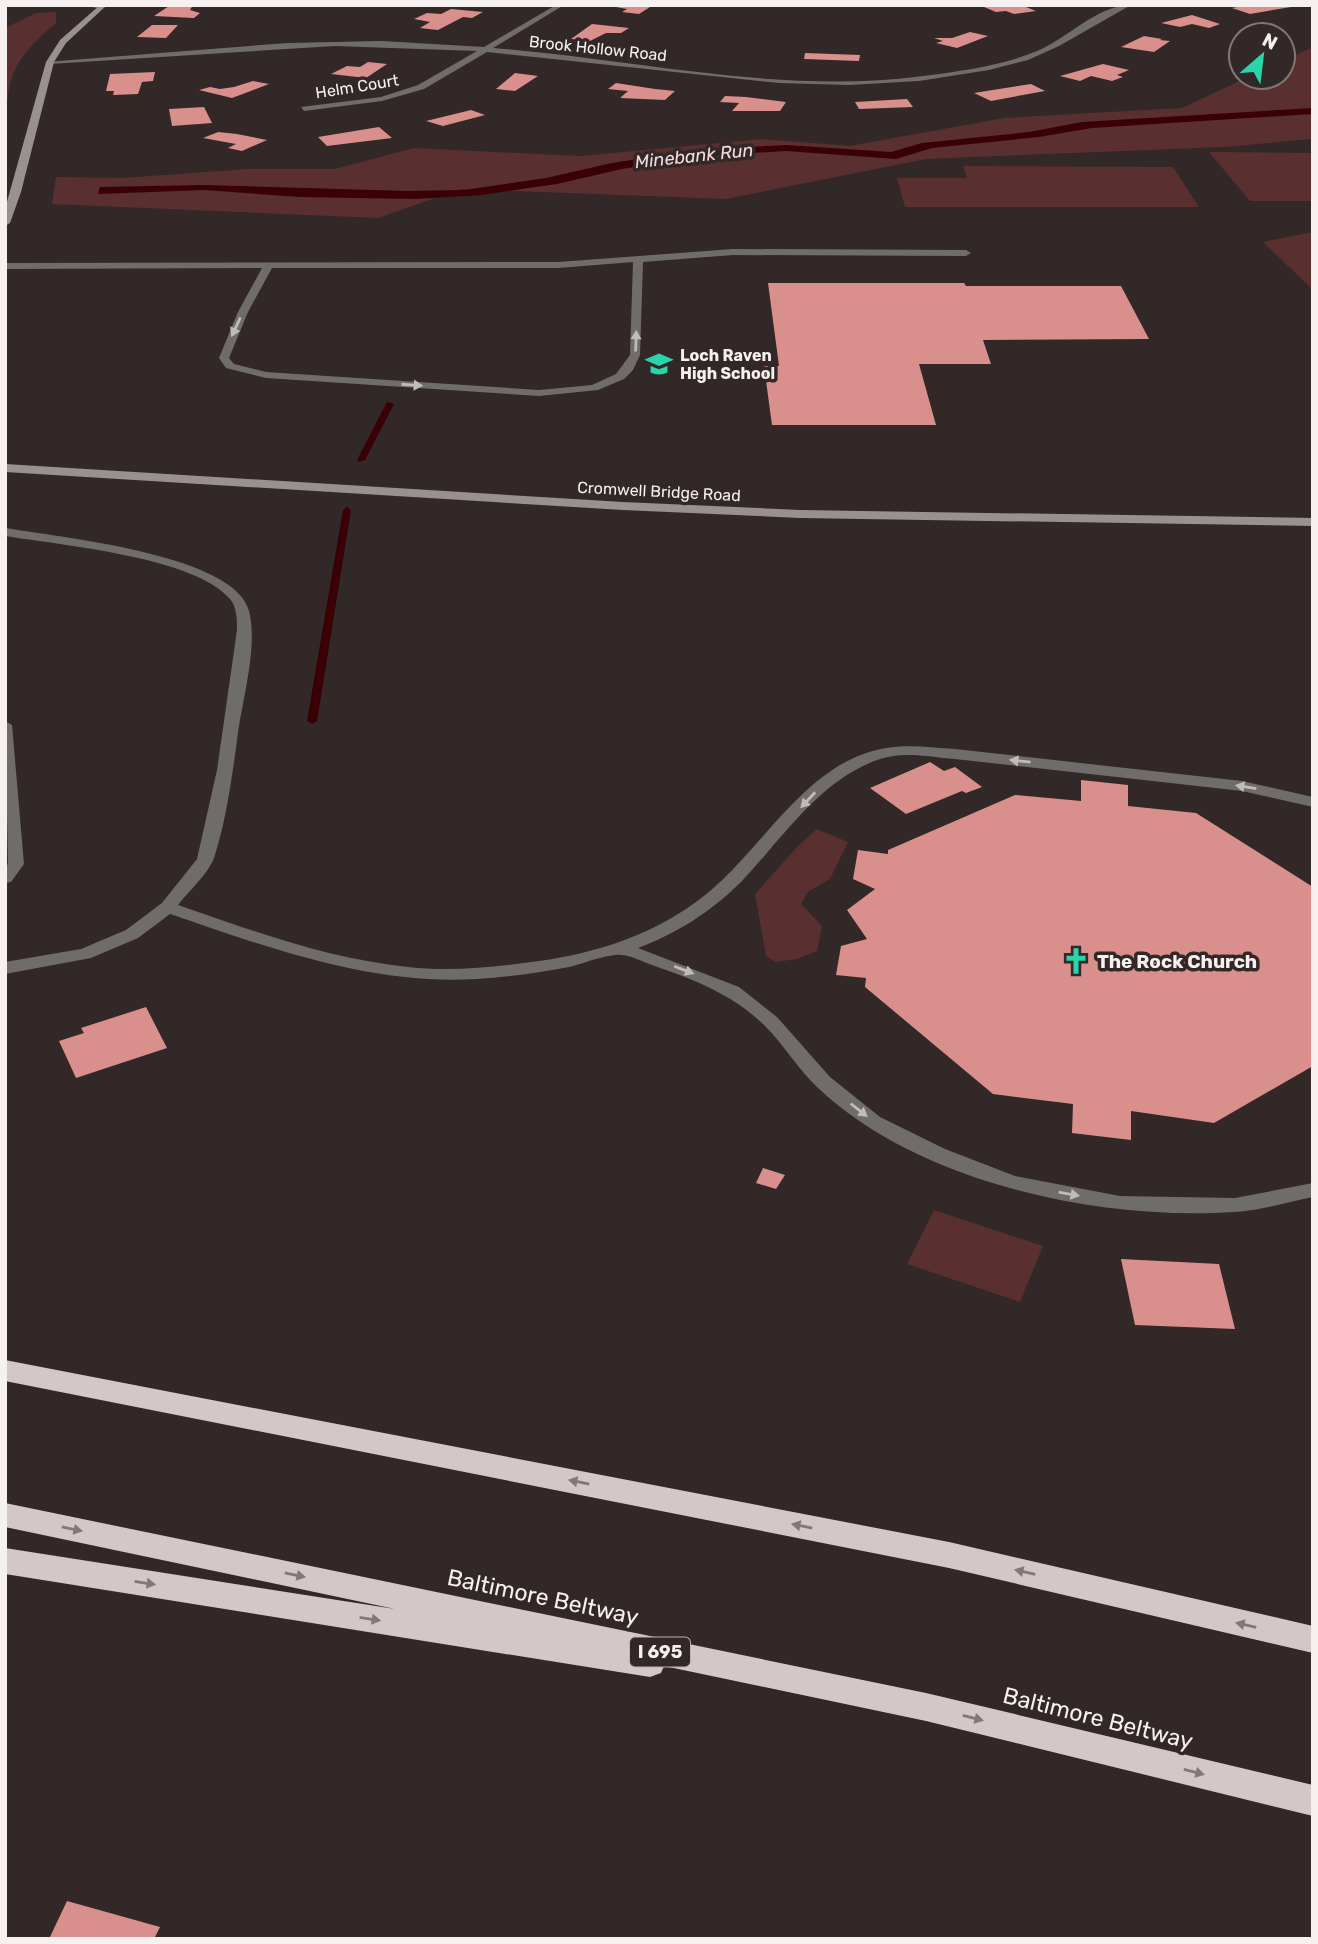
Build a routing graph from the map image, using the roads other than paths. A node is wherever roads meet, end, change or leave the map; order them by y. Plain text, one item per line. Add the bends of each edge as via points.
1 (84, 5) edge
2 (561, 5) edge
3 (1127, 5) edge
4 (103, 6) edge
5 (487, 50) junction
6 (50, 62) junction
7 (304, 109) dead end
8 (5, 223) edge
9 (966, 253) dead end
10 (638, 259) junction
11 (5, 266) edge
12 (268, 267) junction
13 (5, 468) edge
14 (1313, 522) edge
15 (5, 532) edge
16 (5, 725) edge
17 (1313, 802) edge
18 (5, 878) edge
19 (168, 907) junction
20 (620, 948) junction
21 (5, 968) edge
22 (1310, 1194) edge
23 (5, 1370) edge
24 (5, 1515) edge
25 (5, 1561) edge
26 (1313, 1640) edge
27 (926, 1707) junction
28 (1313, 1801) edge

1 - 4 street
2 - 5 street, Helm Court
3 - 5 street, Brook Hollow Road via 1030,56 978,70 891,80 770,79
4 - 6 main road via 63,42
5 - 6 street, Brook Hollow Road via 344,44
5 - 7 street, Helm Court via 405,93
6 - 8 main road
9 - 10 street via 733,252
10 - 12 street via 558,265
12 -> 10 street via 229,342 224,358 230,366 266,375 539,393 601,385 632,366
11 - 12 street
13 - 14 main road, Cromwell Bridge Road via 786,513
15 - 19 street via 186,568 222,583 237,597 244,615 244,642 215,819 205,860
16 - 18 street via 16,864
17 -> 20 street via 1242,786 982,757 911,751 878,755 851,766 818,789 732,881 698,907 665,929
19 - 20 street via 356,965 409,973 528,968
19 - 21 street via 132,934 85,954
20 -> 22 street via 733,991 771,1021 823,1082 873,1122 1012,1183 1120,1203 1236,1205
26 -> 23 highway via 949,1555
24 -> 27 highway, Baltimore Beltway / I 695
25 -> 27 highway
27 -> 28 highway, Baltimore Beltway / I 695

